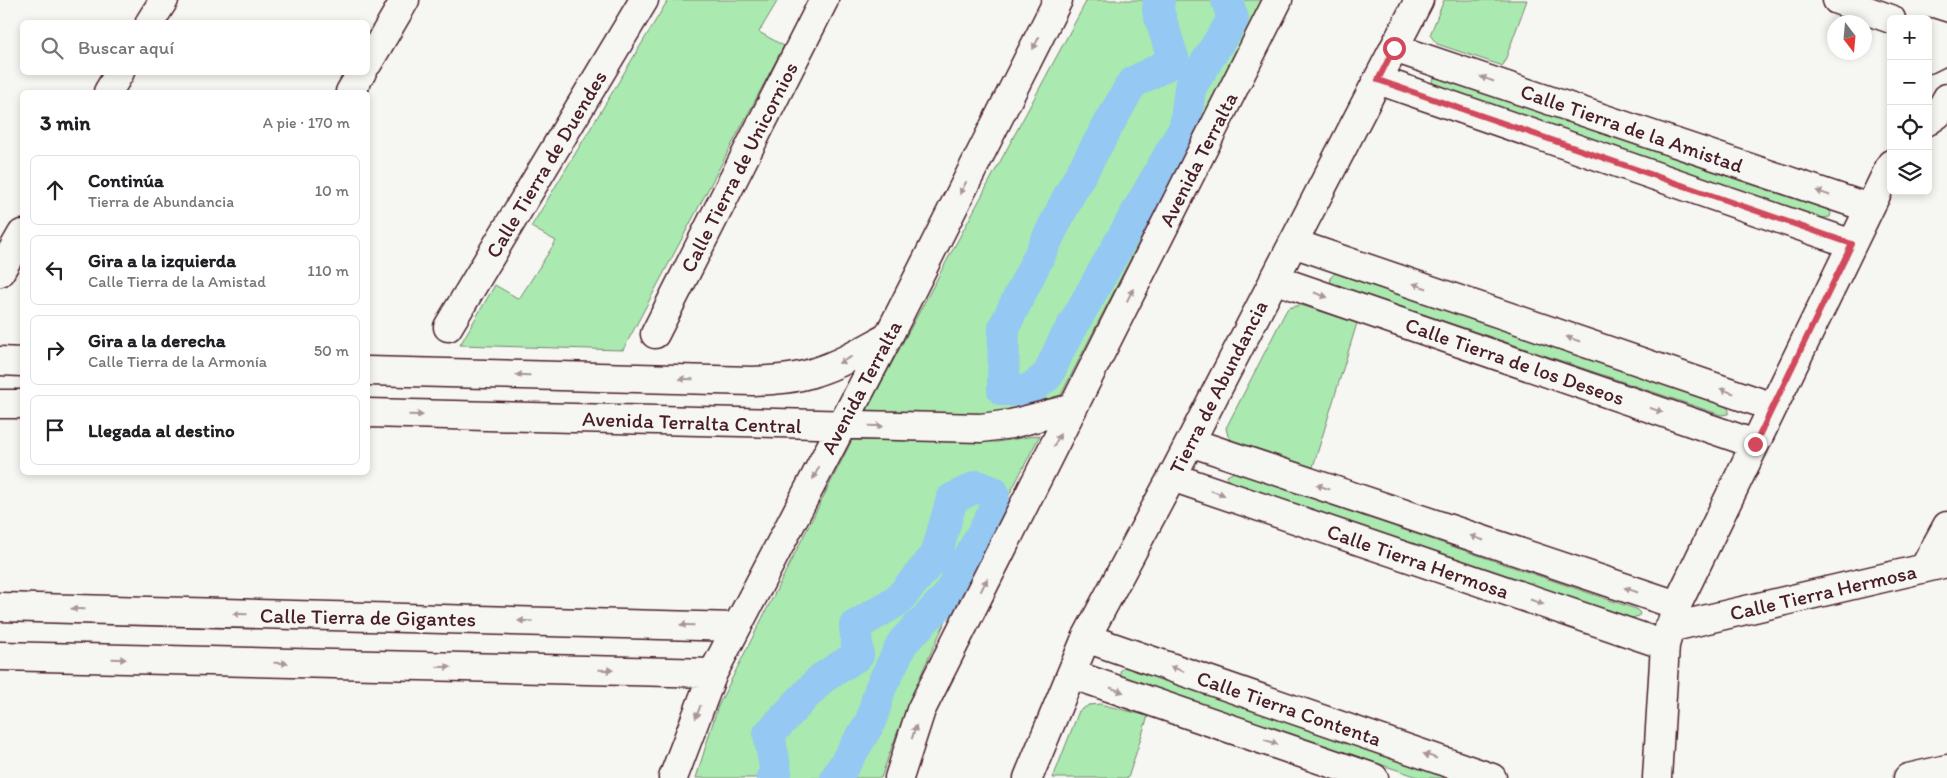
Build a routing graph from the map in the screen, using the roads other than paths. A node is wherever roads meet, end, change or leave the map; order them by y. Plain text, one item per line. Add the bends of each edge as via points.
1 (164, 0) edge
2 (405, 0) edge
3 (644, 0) edge
4 (824, 0) edge
5 (1058, 0) edge
6 (1278, 0) edge
7 (1419, 0) edge
8 (1837, 0) edge
9 (1887, 18) edge
10 (151, 20) edge
11 (1394, 48) junction
12 (370, 60) edge
13 (118, 75) edge
14 (360, 75) edge
15 (1378, 80) junction
16 (109, 90) edge
17 (351, 90) edge
18 (1947, 98) edge
19 (1932, 118) edge
20 (1887, 172) edge
21 (1869, 208) junction
22 (20, 237) edge
23 (1293, 243) junction
24 (1852, 244) junction
25 (0, 272) edge
26 (1274, 279) junction
27 (448, 327) dead end
28 (655, 334) dead end
29 (888, 337) junction
30 (0, 361) edge
31 (20, 362) edge
32 (370, 371) edge
33 (0, 404) edge
34 (20, 404) edge
35 (1773, 407) junction
36 (1074, 408) junction
37 (370, 414) edge
38 (840, 426) junction
39 (1190, 442) junction
40 (1755, 444) junction
41 (1172, 478) junction
42 (1947, 526) edge
43 (1936, 566) edge
44 (0, 607) edge
45 (736, 626) junction
46 (1670, 626) junction
47 (1086, 638) junction
48 (0, 656) edge
49 (712, 673) junction
50 (1071, 674) junction
51 (1947, 769) edge
52 (673, 778) edge
53 (898, 778) edge
54 (1028, 778) edge
55 (1374, 778) edge
56 (1492, 778) edge
57 (1657, 778) edge
58 (1908, 778) edge

1 - 10 street
2 - 12 street
3 - 27 street, Calle Tierra de Duendes
4 - 28 street, Calle Tierra de Unicornios
5 -> 29 street, Avenida Terralta
36 -> 6 street, Avenida Terralta
7 - 11 street, Tierra de Abundancia
8 - 9 street
11 - 15 street, Tierra de Abundancia
21 -> 11 street, Calle Tierra de la Amistad
13 - 16 street
14 - 17 street
15 - 23 street, Tierra de Abundancia
15 - 24 street, Calle Tierra de la Amistad
18 - 19 street
20 - 21 street
21 - 24 street
22 - 25 street
23 - 26 street, Tierra de Abundancia
35 -> 23 street, Calle Tierra de los Deseos
24 - 35 street
26 - 39 street, Tierra de Abundancia
26 -> 40 street, Calle Tierra de los Deseos
29 -> 32 street, Avenida Terralta Central via 842,362 814,373 781,380
29 - 38 street, Avenida Terralta
30 - 31 street
33 - 34 street
35 - 40 street
38 -> 36 street, Avenida Terralta Central via 981,428
53 -> 36 street, Avenida Terralta via 921,710
37 -> 38 street, Avenida Terralta Central
38 -> 45 street, Avenida Terralta
39 - 41 street, Tierra de Abundancia
46 -> 39 street, Calle Tierra Hermosa
40 - 46 street
41 -> 46 street, Calle Tierra Hermosa
41 - 47 street, Tierra de Abundancia
42 - 43 street
43 - 46 street, Calle Tierra Hermosa
45 -> 44 street, Calle Tierra de Gigantes
45 - 49 street, Avenida Terralta
46 - 57 street
47 - 50 street, Tierra de Abundancia
56 -> 47 street, Calle Tierra Contenta
48 -> 49 street
49 -> 52 street, Avenida Terralta
50 - 54 street, Tierra de Abundancia
50 -> 55 street, Calle Tierra Contenta
51 - 58 street

